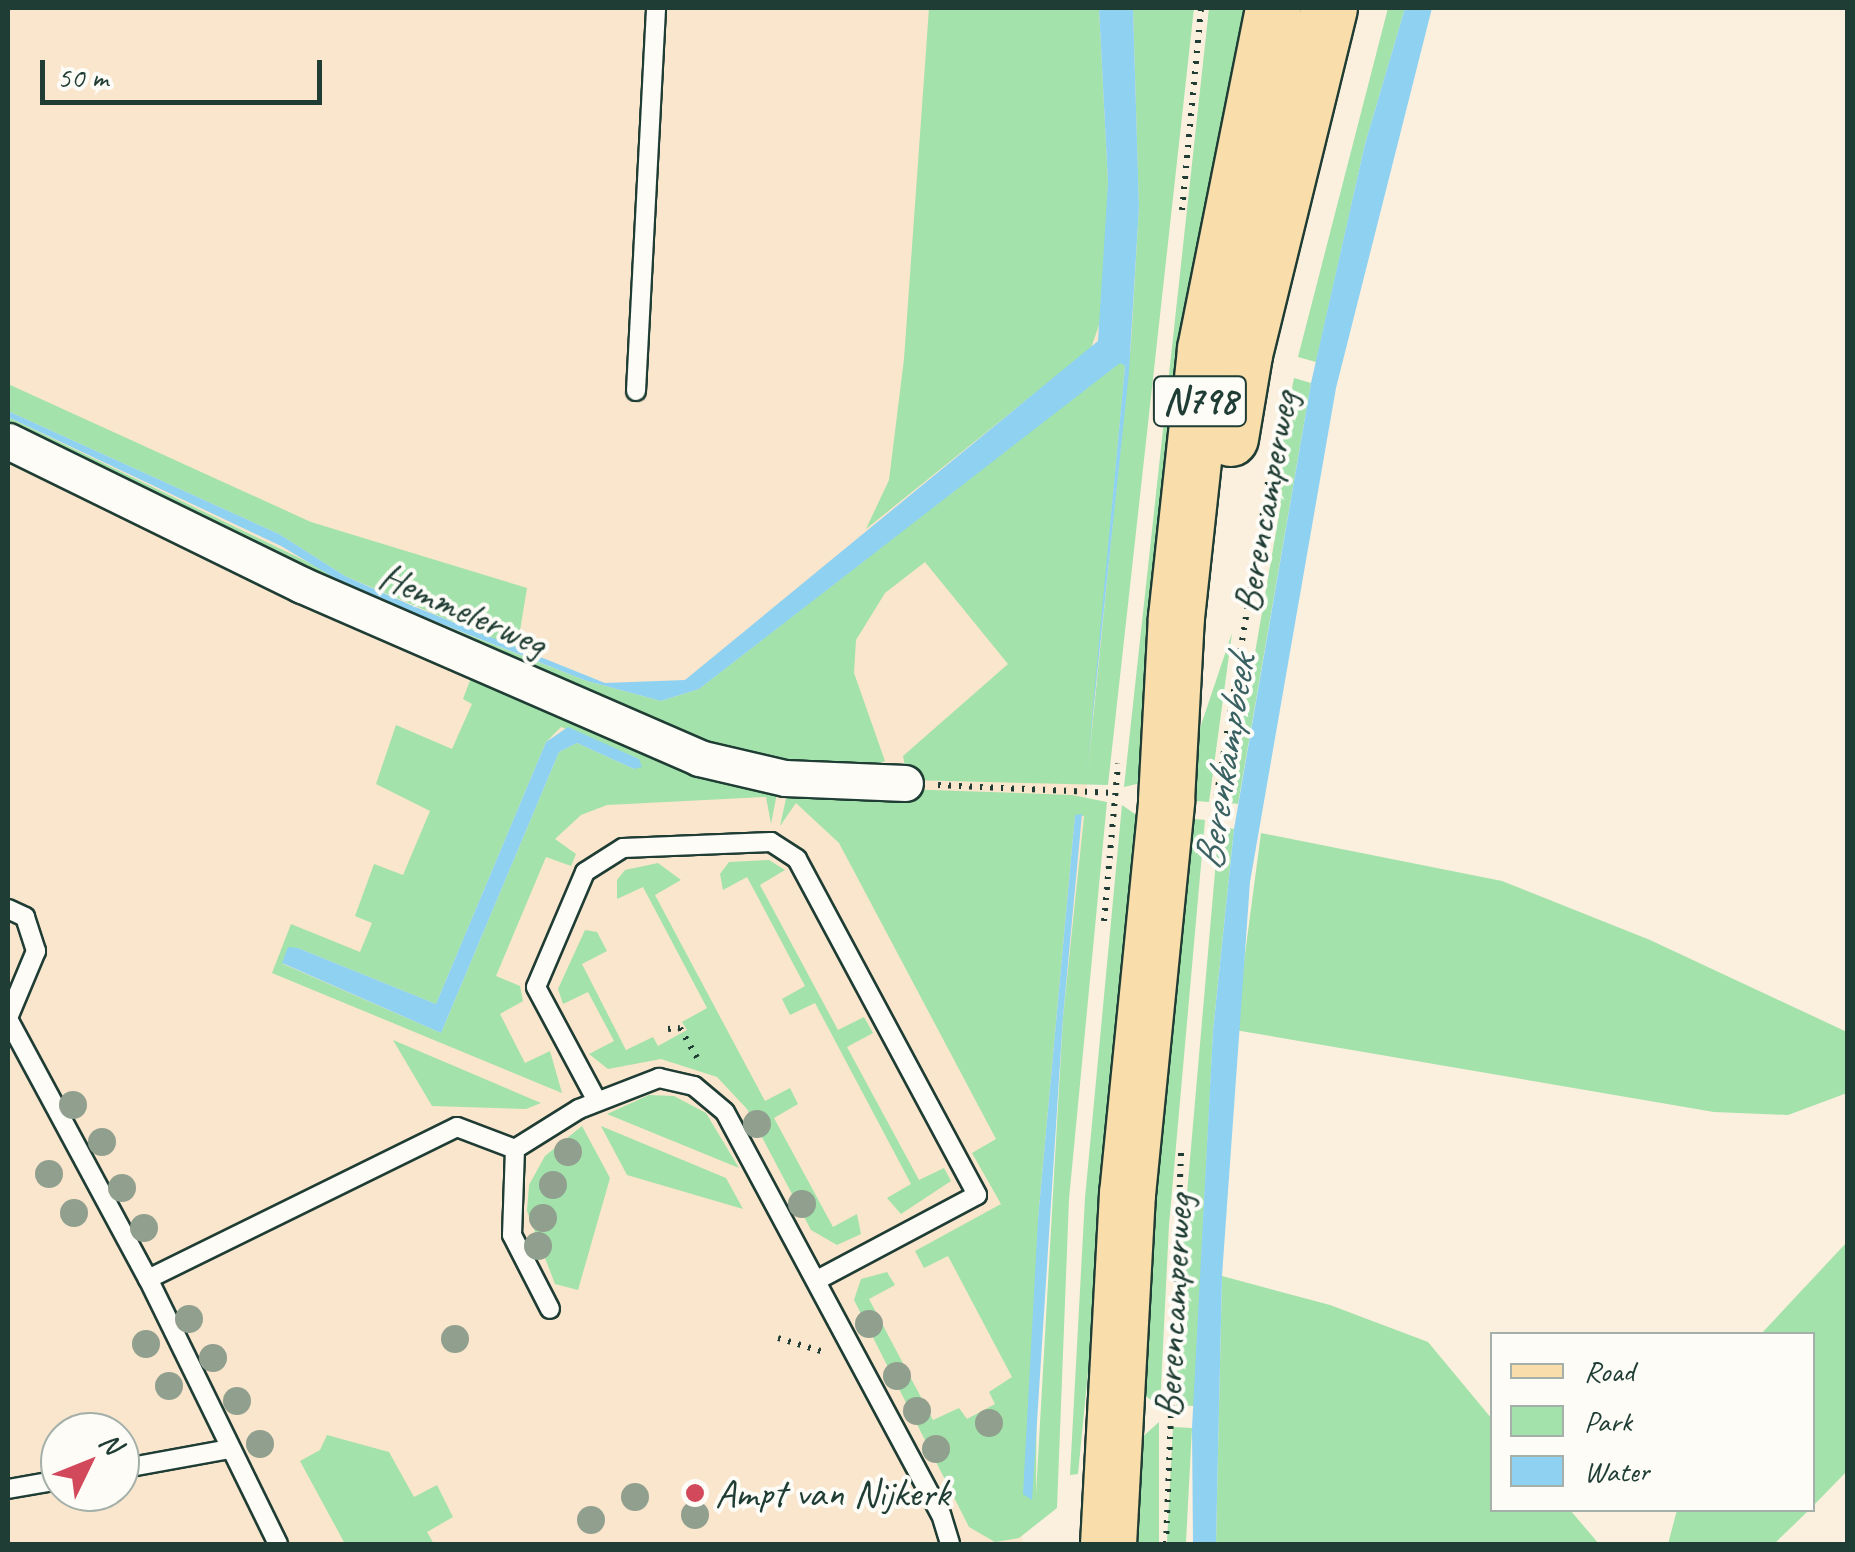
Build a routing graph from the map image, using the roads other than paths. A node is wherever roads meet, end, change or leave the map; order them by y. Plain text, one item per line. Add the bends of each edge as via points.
1 (656, 8) edge
2 (1274, 8) edge
3 (1329, 8) edge
4 (1225, 351) junction
5 (636, 392) dead end
6 (8, 441) edge
7 (906, 783) road end
8 (8, 908) edge
9 (8, 1018) edge
10 (597, 1101) junction
11 (515, 1149) junction
12 (148, 1279) junction
13 (816, 1280) junction
14 (550, 1309) dead end
15 (230, 1449) junction
16 (140, 1465) edge
17 (40, 1483) edge
18 (8, 1489) edge
19 (278, 1544) edge
20 (950, 1544) edge
21 (1108, 1544) edge

1 - 5 lane
2 - 4 main road, Berencamperweg / N798
3 - 4 main road, Berencamperweg / N798
4 - 21 main road, Berencamperweg / N798 via 1165,801 1126,1194
6 - 7 street, Hemmelerweg via 302,586 687,753 785,778
8 - 9 lane via 25,917 36,951
9 - 12 lane
10 - 11 lane
10 - 13 lane via 645,1080 694,1086 725,1112
10 - 13 lane via 536,987 585,872 623,848 771,842 797,860 977,1195
11 - 12 lane via 457,1127
11 - 14 lane via 512,1235
12 - 15 lane
13 - 20 lane via 941,1514
15 - 16 lane
15 - 19 lane
17 - 18 lane

